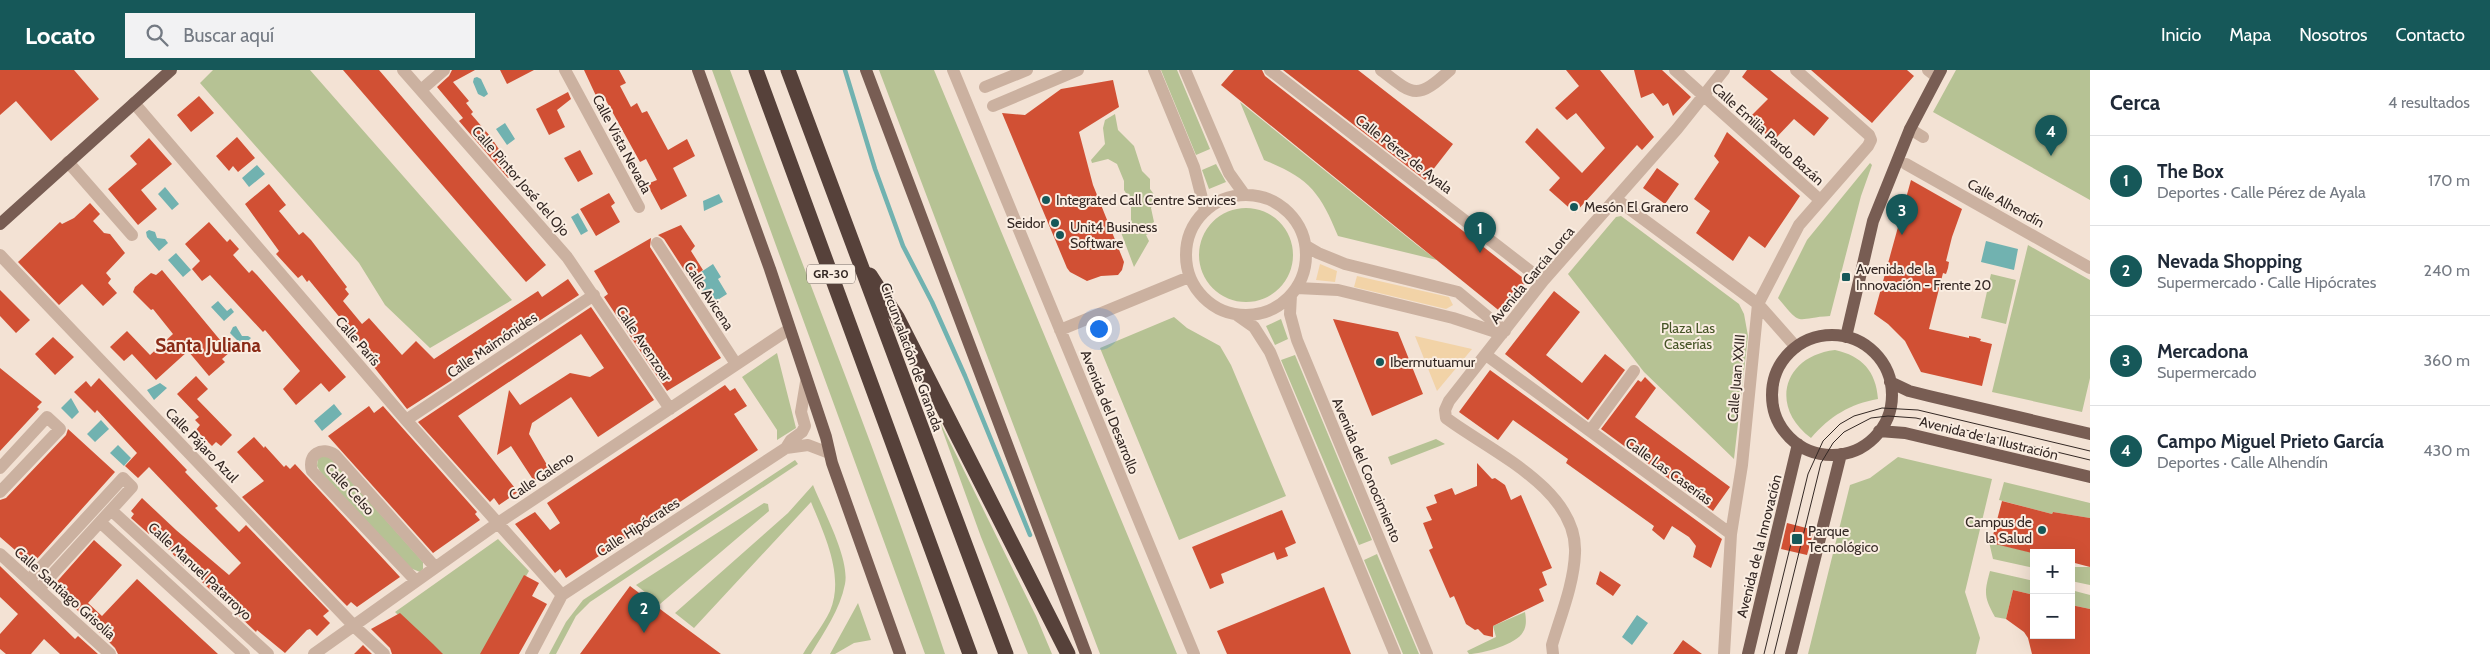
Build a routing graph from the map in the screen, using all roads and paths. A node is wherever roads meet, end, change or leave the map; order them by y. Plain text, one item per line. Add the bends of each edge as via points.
1 (171, 70) edge
2 (403, 70) edge
3 (444, 70) edge
4 (565, 70) edge
5 (698, 70) edge
6 (756, 70) edge
7 (788, 70) edge
8 (866, 70) edge
9 (953, 70) edge
10 (1027, 70) edge
11 (1078, 70) edge
12 (1154, 70) edge
13 (1185, 70) edge
14 (1270, 70) edge
15 (1381, 70) edge
16 (1450, 70) edge
17 (1675, 70) edge
18 (1724, 70) edge
19 (1796, 70) edge
20 (1935, 72) edge
21 (985, 87) dead end
22 (421, 90) junction
23 (1703, 96) junction
24 (134, 102) junction
25 (993, 106) dead end
26 (1910, 129) junction
27 (1923, 137) dead end
28 (68, 162) junction
29 (1906, 164) dead end
30 (1244, 194) junction
31 (1616, 198) junction
32 (1820, 200) junction
33 (639, 206) dead end
34 (1205, 210) junction
35 (0, 224) edge
36 (132, 235) dead end
37 (657, 243) dead end
38 (1306, 246) junction
39 (855, 251) junction
40 (0, 255) edge
41 (2090, 268) edge
42 (1189, 277) junction
43 (1543, 281) junction
44 (1294, 292) junction
45 (1458, 292) junction
46 (594, 295) junction
47 (1758, 304) junction
48 (1237, 314) junction
49 (1453, 318) junction
50 (788, 330) junction
51 (1060, 330) junction
52 (1504, 333) junction
53 (1846, 337) junction
54 (1796, 347) junction
55 (1486, 355) junction
56 (736, 364) junction
57 (1634, 371) dead end
58 (806, 382) junction
59 (1890, 382) junction
60 (670, 409) junction
61 (406, 420) junction
62 (1590, 431) junction
63 (1879, 431) junction
64 (2090, 434) edge
65 (1798, 444) junction
66 (786, 448) junction
67 (829, 453) junction
68 (1840, 454) junction
69 (0, 468) edge
70 (2090, 478) edge
71 (0, 492) edge
72 (111, 510) junction
73 (100, 522) junction
74 (498, 523) junction
75 (1731, 534) junction
76 (0, 554) edge
77 (435, 567) junction
78 (29, 580) junction
79 (416, 581) junction
80 (39, 589) junction
81 (562, 596) junction
82 (355, 627) junction
83 (110, 654) edge
84 (244, 654) edge
85 (268, 654) edge
86 (314, 654) edge
87 (384, 654) edge
88 (531, 654) edge
89 (900, 654) edge
90 (970, 654) edge
91 (1006, 654) edge
92 (1068, 654) edge
93 (1086, 654) edge
94 (1194, 654) edge
95 (1395, 654) edge
96 (1427, 654) edge
97 (1553, 654) edge
98 (1724, 654) edge
99 (1748, 654) edge
100 (1791, 654) edge

1 - 24 main road
2 - 22 street, Calle Pintor José del Ojo
3 - 22 street
4 - 33 street, Calle Vista Nevada
5 - 50 main road via 770,269
6 - 90 highway, GR-30
7 - 39 highway, Circunvalación de Granada / GR-30
8 - 93 main road
9 - 51 street, Avenida del Desarrollo
10 - 21 street
11 - 25 street
12 - 34 street via 1194,167
13 - 30 street via 1229,173
14 - 43 street, Calle Pérez de Ayala
15 - 16 street via 1406,90 1420,92 1431,88
17 - 23 street, Calle Emilia Pardo Bazán
18 - 23 street, Avenida García Lorca
19 - 32 street, Calle Juan XXIII via 1871,140
20 - 26 main road
22 - 46 street, Calle Pintor José del Ojo via 567,257
23 - 31 street, Avenida García Lorca
23 - 32 street, Calle Emilia Pardo Bazán
24 - 28 main road
24 - 61 street, Calle París
26 - 27 street
26 - 53 main road via 1873,221
28 - 35 main road
28 - 36 street
29 - 41 street, Calle Alhendín
30 - 34 street via 1223,199
30 - 38 street via 1266,198 1285,209 1298,224
31 - 43 street, Avenida García Lorca
31 - 47 street
32 - 47 street, Calle Juan XXIII via 1799,225
34 - 42 street via 1194,224 1186,243
37 - 56 street, Calle Avicena
38 - 44 street via 1305,267
38 - 45 street via 1345,264
39 - 91 highway, Circunvalación de Granada / GR-30
39 - 92 highway via 897,317
40 - 82 street, Calle Pájaro Azul
42 - 48 street via 1199,294 1220,309
42 - 51 street
43 - 52 street, Avenida García Lorca
44 - 48 street via 1280,305 1258,314
44 - 49 street via 1338,290
44 - 96 street, Avenida del Conocimiento via 1290,314 1297,340
45 - 49 street
45 - 52 street
46 - 60 street, Calle Avenzoar
46 - 61 street, Calle Maimónides
47 - 54 street
47 - 75 street, Calle Juan XXIII via 1743,456
48 - 95 street via 1254,327 1270,352
49 - 52 street
50 - 56 street, Calle Galeno
50 - 58 main road
51 - 94 street, Avenida del Desarrollo
52 - 55 street, Avenida García Lorca
53 - 54 main road via 1814,338
53 - 59 main road via 1879,357
54 - 65 main road via 1782,362 1774,379 1772,397 1775,415 1785,432
55 - 62 street, Calle Las Caserías
55 - 97 street, Avenida García Lorca via 1444,410 1446,418 1542,485 1568,519 1575,539 1574,568 1552,645
56 - 60 street, Calle Galeno
57 - 62 street
58 - 66 street, Calle Hipócrates via 801,412 805,426
58 - 67 main road
59 - 63 main road via 1890,408
59 - 64 main road, Avenida de la Ilustración via 1909,391
60 - 74 street, Calle Galeno
61 - 74 street, Calle París
62 - 75 street, Calle Las Caserías
63 - 68 main road via 1864,445
63 - 70 main road, Avenida de la Ilustración via 1905,433
65 - 68 main road via 1816,453
65 - 99 main road, Avenida de la Innovación
66 - 67 street, Calle Hipócrates via 808,445
66 - 81 street, Calle Hipócrates
67 - 89 main road
68 - 100 main road
69 - 71 street via 47,417 60,429
72 - 73 street
72 - 78 street via 132,487 123,478
72 - 85 street, Calle Manuel Patarroyo
73 - 80 street
73 - 84 street
74 - 77 street, Calle Galeno
74 - 81 street, Calle París
75 - 98 street, Calle Juan XXIII
76 - 78 street, Calle Santiago Grisolía
77 - 79 street, Calle Galeno
77 - 79 street, Calle Celso via 335,455 328,450 312,456 312,471
78 - 80 street, Calle Santiago Grisolía
79 - 82 street, Calle Galeno
80 - 83 street, Calle Santiago Grisolía
81 - 88 street, Calle Hipócrates
82 - 86 street, Calle Galeno
82 - 87 street, Calle Pájaro Azul

